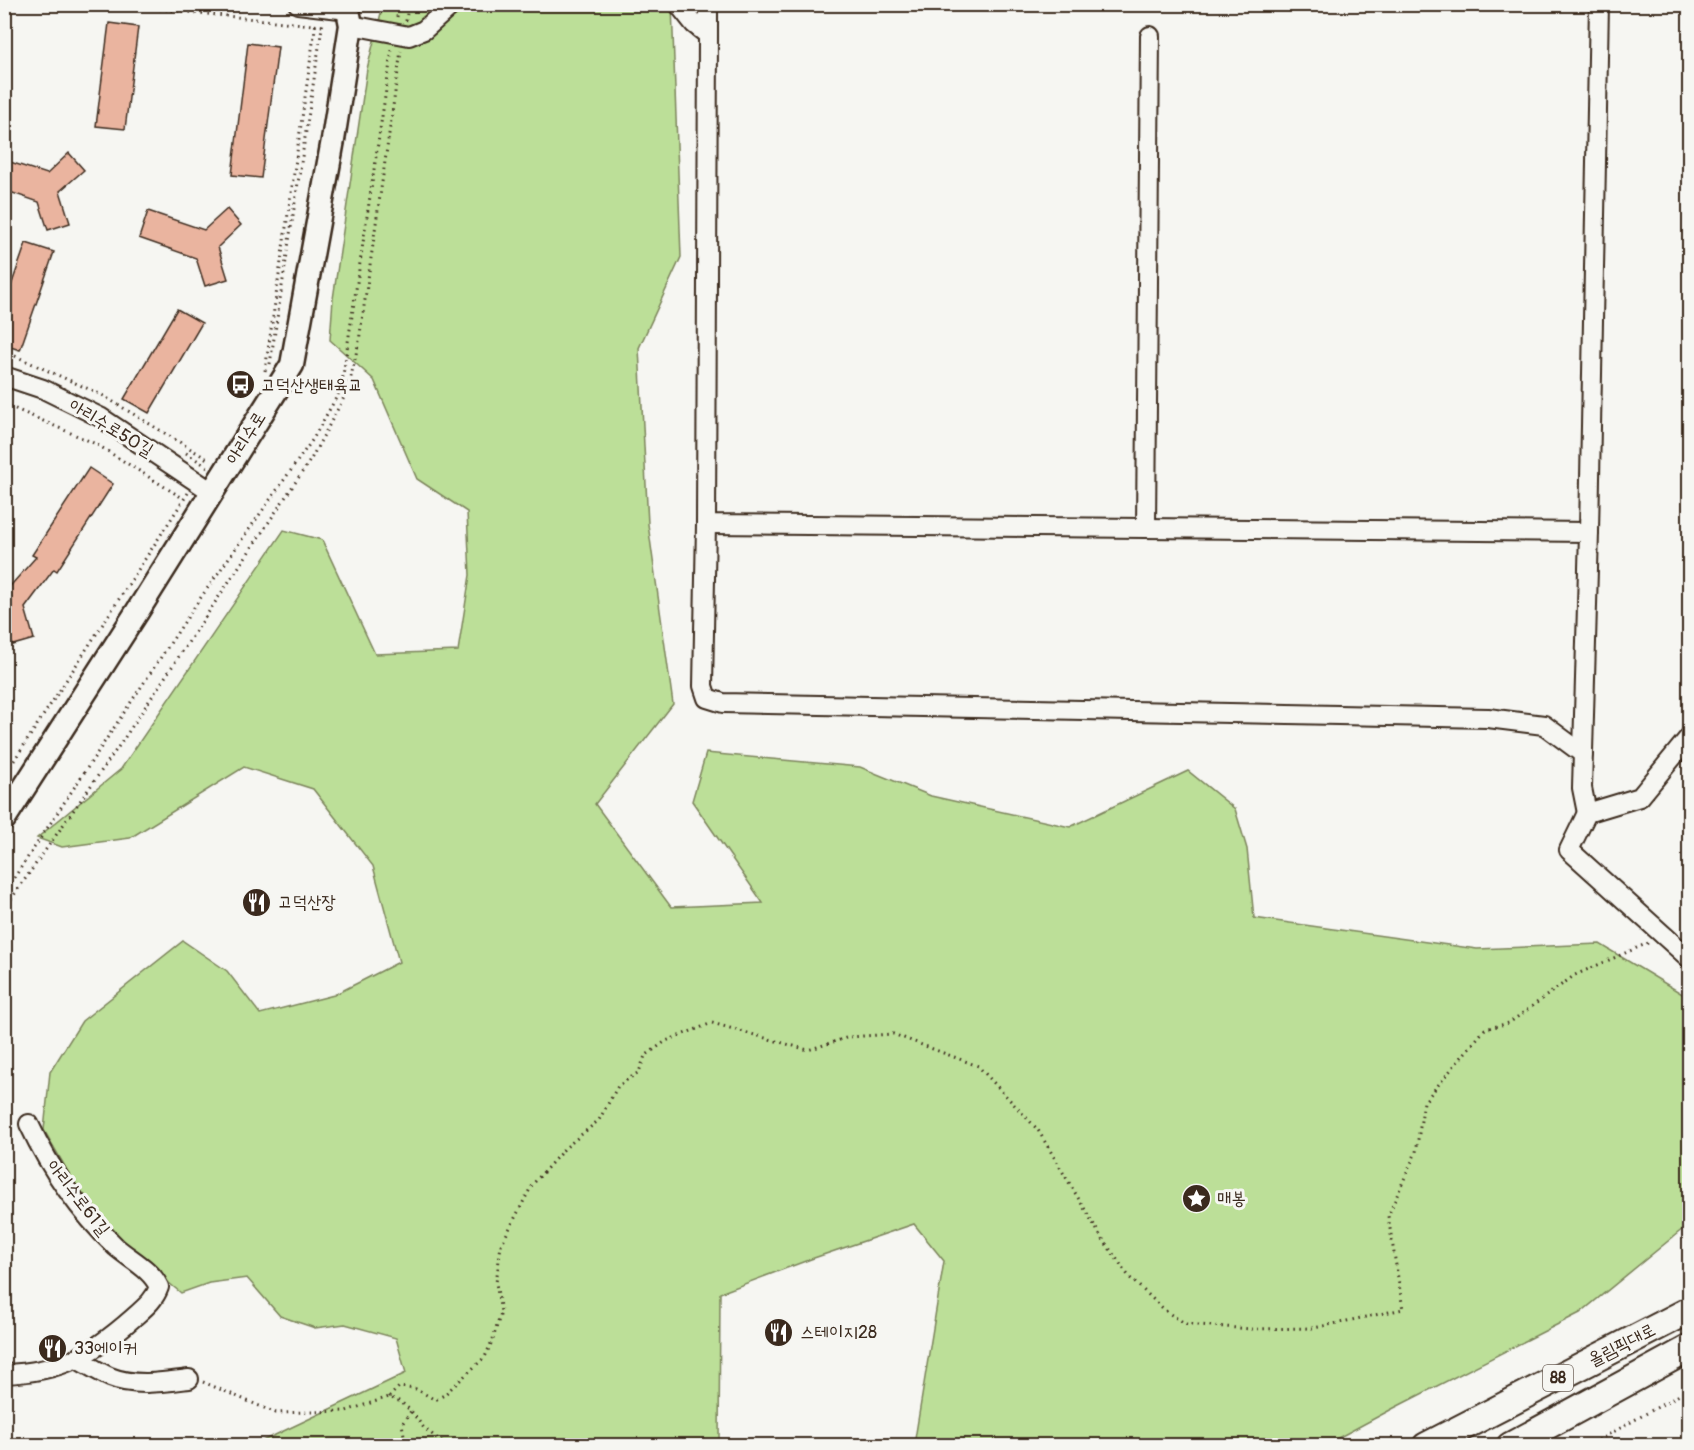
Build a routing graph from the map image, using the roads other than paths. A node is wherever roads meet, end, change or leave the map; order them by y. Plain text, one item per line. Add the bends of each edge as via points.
1 (298, 4) edge
2 (453, 4) edge
3 (678, 4) edge
4 (708, 4) edge
5 (1599, 4) edge
6 (350, 13) edge
7 (708, 35) junction
8 (1150, 36) dead end
9 (4, 376) edge
10 (199, 487) junction
11 (706, 524) junction
12 (1146, 528) junction
13 (1589, 532) junction
14 (1689, 736) edge
15 (1583, 754) junction
16 (1587, 813) junction
17 (4, 819) edge
18 (1689, 959) edge
19 (29, 1124) dead end
20 (1689, 1310) edge
21 (1689, 1348) edge
22 (77, 1359) junction
23 (4, 1374) edge
24 (189, 1379) road end
25 (1426, 1446) edge
26 (1510, 1446) edge

1 - 6 street
2 - 6 street via 424,30 408,36
3 - 7 street
4 - 7 street
5 - 13 street
6 - 10 main road, 아리수로 via 331,151 292,365
7 - 11 street
8 - 12 street
9 - 10 street, 아리수로50길 via 43,389 100,417
10 - 17 main road, 아리수로
11 - 12 street
11 - 15 street via 703,686 707,698 723,703 1488,718 1544,725
12 - 13 street
13 - 15 street
14 - 16 street via 1640,797
15 - 16 street via 1582,788
16 - 18 street via 1569,850
19 - 22 street, 아리수로61길 via 42,1151 85,1214 116,1247 154,1276 159,1287 156,1298 116,1333
20 - 25 highway, 올림픽대로 / 88
21 - 26 highway, 올림픽대로 / 88
22 - 23 street, 아리수로61길 via 24,1374
22 - 24 street via 111,1378 136,1382

